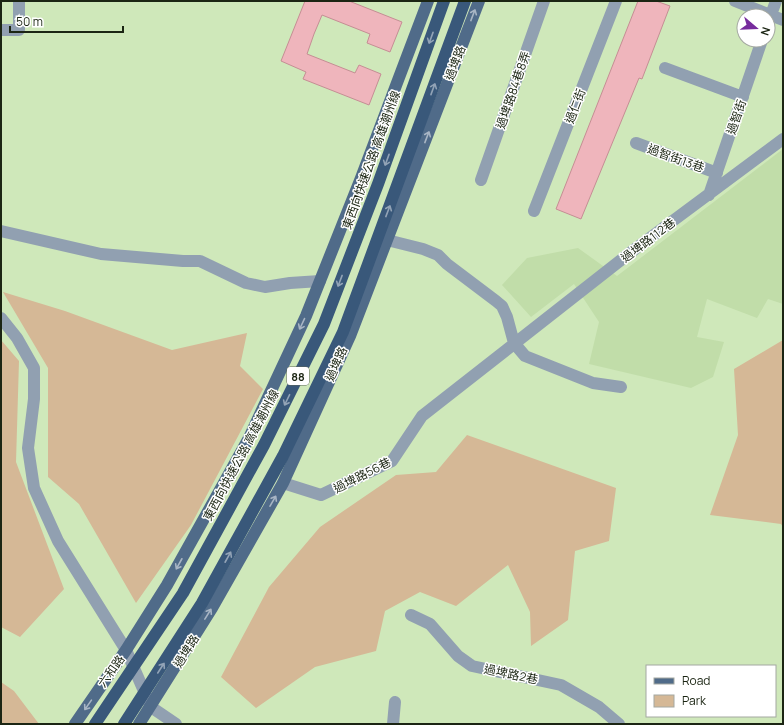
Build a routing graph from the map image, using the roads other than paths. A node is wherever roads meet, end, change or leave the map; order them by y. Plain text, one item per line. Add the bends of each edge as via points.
1 (19, 1) edge
2 (428, 1) edge
3 (444, 1) edge
4 (465, 1) edge
5 (479, 1) edge
6 (544, 1) edge
7 (616, 1) edge
8 (735, 1) edge
9 (748, 8) edge
10 (1, 30) edge
11 (759, 48) edge
12 (665, 68) dead end
13 (743, 97) junction
14 (783, 139) edge
15 (636, 144) dead end
16 (716, 173) junction
17 (481, 180) dead end
18 (709, 195) junction
19 (534, 211) dead end
20 (1, 231) edge
21 (387, 240) junction
22 (320, 281) junction
23 (1, 318) edge
24 (514, 343) junction
25 (621, 387) dead end
26 (283, 483) junction
27 (411, 615) dead end
28 (126, 650) junction
29 (395, 702) dead end
30 (151, 707) junction
31 (75, 724) edge
32 (95, 724) edge
33 (124, 724) edge
34 (139, 724) edge
35 (176, 724) edge
36 (393, 724) edge
37 (619, 724) edge

1 - 10 street via 19,30
2 - 22 main road
3 -> 32 highway, 東西向快速公路 高雄潮州線 / 88 via 324,324 264,444 183,593
33 -> 4 highway, 88 via 206,596 283,456 343,332
21 -> 5 main road, 過埤路
6 - 17 street, 過埤路84巷8弄
7 - 19 street, 過仁街
8 - 9 street
11 - 13 street, 過智街
12 - 13 street
13 - 16 street, 過智街
14 - 18 street, 過埤路112巷
15 - 16 street, 過智街13巷
16 - 18 street, 過智街
18 - 24 street, 過埤路112巷 via 635,248
20 - 22 street via 101,254 183,262 200,261 246,283 265,287
21 - 24 street via 438,255 496,301 502,306 507,317
21 - 26 main road, 過埤路 via 350,336
22 -> 28 main road via 249,438 167,585
23 - 28 street via 17,338 34,368 34,399 28,448 34,488 58,541
24 - 25 street via 525,356 538,362 593,383
24 - 26 street, 過埤路56巷 via 422,416 392,461 321,495
30 -> 26 main road, 過埤路 via 212,608
27 - 37 street, 過埤路2巷 via 430,624 458,656 472,666 561,685 599,707
28 - 30 street, 六和路
28 -> 31 main road, 六和路
29 - 36 street
30 - 34 main road
30 - 35 street

